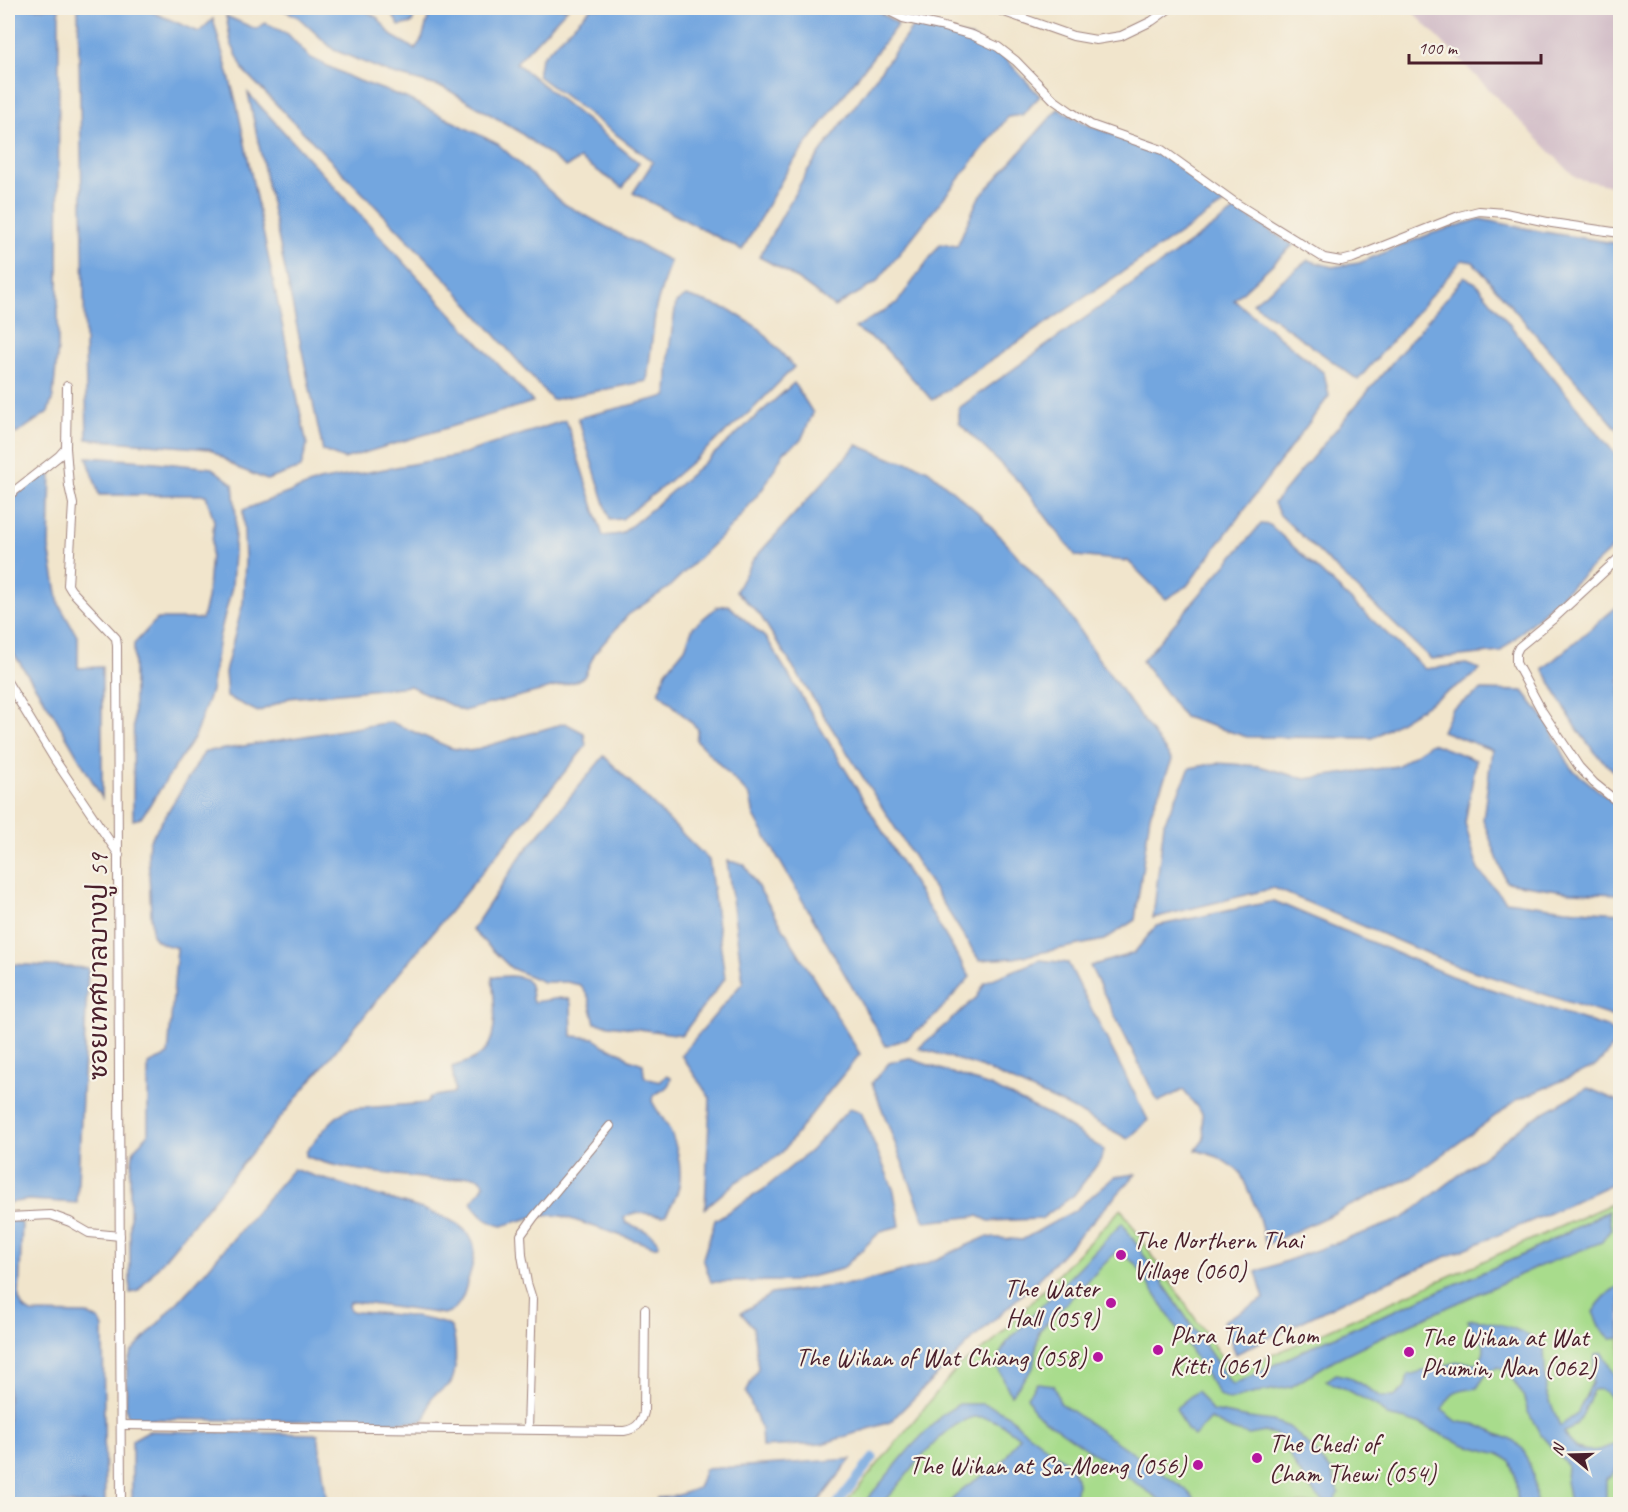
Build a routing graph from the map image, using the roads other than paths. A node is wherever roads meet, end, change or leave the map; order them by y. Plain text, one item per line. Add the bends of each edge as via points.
1 (883, 8) edge
2 (993, 8) edge
3 (1170, 8) edge
4 (1620, 233) edge
5 (67, 386) dead end
6 (66, 448) junction
7 (8, 495) edge
8 (1620, 557) edge
9 (8, 683) edge
10 (1620, 804) edge
11 (119, 855) junction
12 (610, 1126) dead end
13 (8, 1217) edge
14 (120, 1236) junction
15 (645, 1310) dead end
16 (121, 1425) junction
17 (528, 1429) junction
18 (121, 1504) edge

1 - 4 street via 903,18 972,35 998,47 1054,100 1091,125 1162,150 1231,201 1324,258 1347,260 1479,211
2 - 3 street via 1073,36 1096,40 1120,36
5 - 6 street, ซอยเทศบาลบางปู 59
6 - 7 street
6 - 11 street, ซอยเทศบาลบางปู 59 via 73,504 68,585 116,638
8 - 10 street via 1519,647 1515,658 1542,711 1579,767
9 - 11 street
11 - 14 street, ซอยเทศบาลบางปู 59
12 - 17 street via 521,1234 526,1283 532,1299
13 - 14 street via 51,1215 89,1233
14 - 16 street, ซอยเทศบาลบางปู 59
15 - 17 street via 644,1412 637,1426 624,1431
16 - 17 street
16 - 18 street, ซอยเทศบาลบางปู 59

